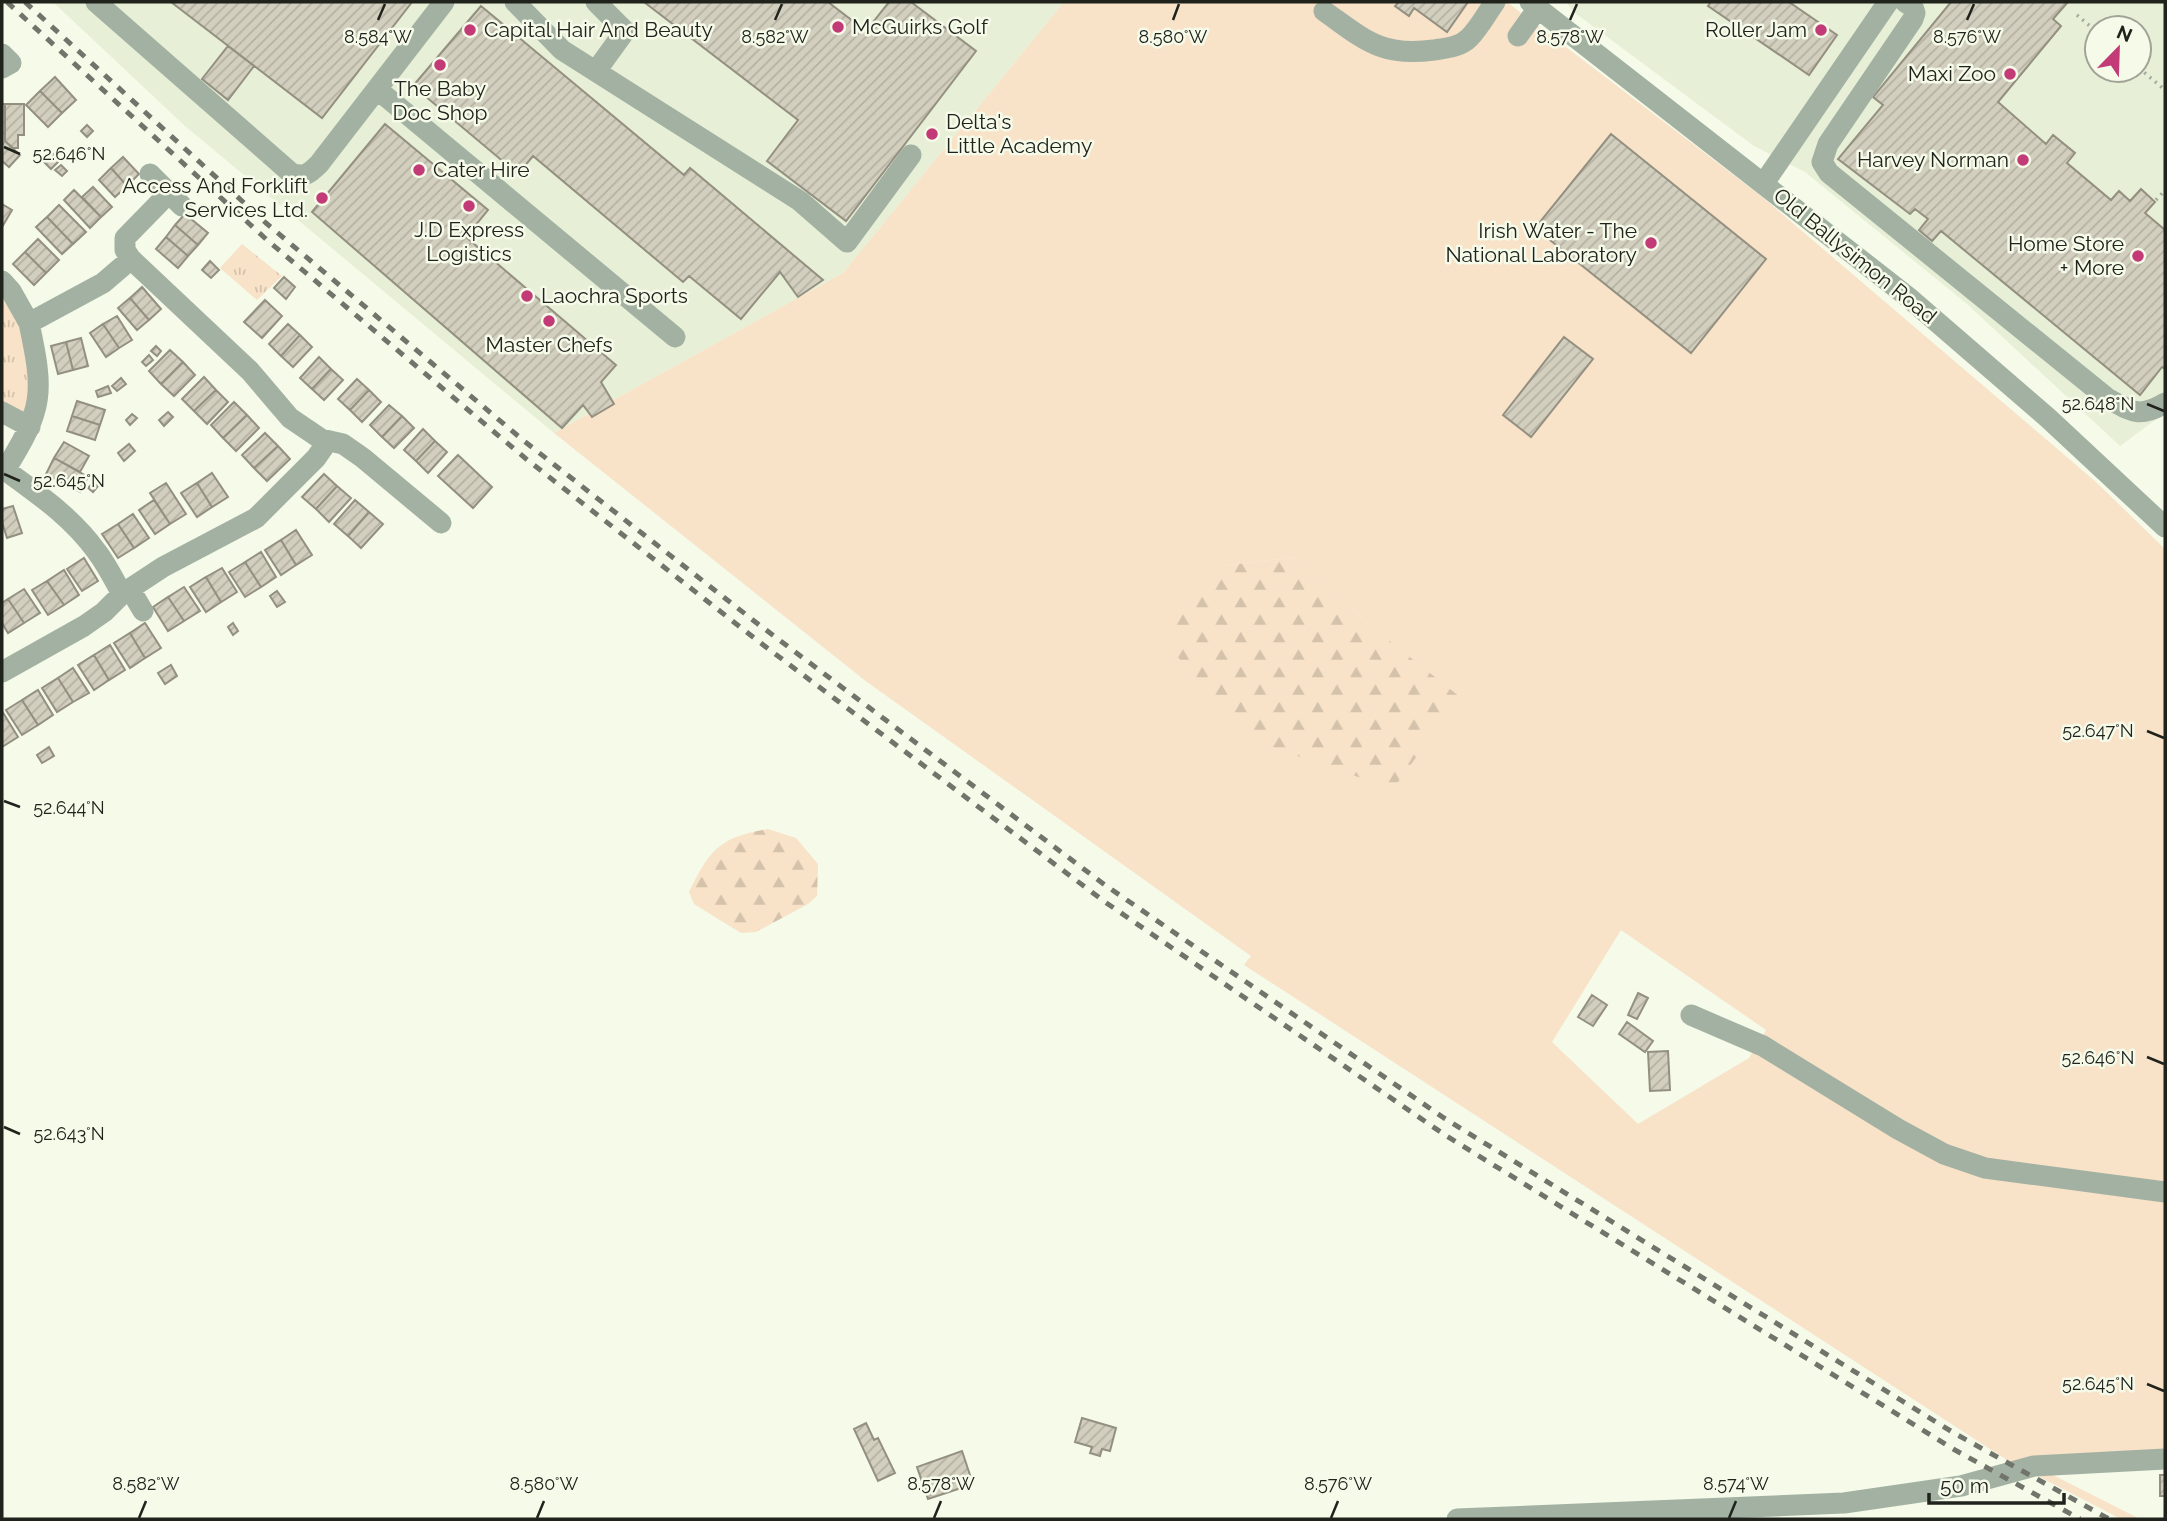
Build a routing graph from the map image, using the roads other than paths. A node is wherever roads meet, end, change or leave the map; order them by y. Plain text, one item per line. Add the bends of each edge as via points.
1 (96, 2) edge
2 (444, 2) edge
3 (515, 2) edge
4 (596, 2) edge
5 (1495, 2) edge
6 (1888, 2) edge
7 (1905, 2) edge
8 (1534, 5) edge
9 (1324, 11) dead end
10 (1518, 36) dead end
11 (2, 54) edge
12 (2, 68) edge
13 (596, 71) junction
14 (378, 90) junction
15 (911, 155) dead end
16 (150, 174) dead end
17 (1764, 183) junction
18 (131, 260) junction
19 (2, 281) edge
20 (29, 323) junction
21 (675, 337) dead end
22 (2165, 402) edge
23 (2, 412) edge
24 (30, 427) junction
25 (321, 439) junction
26 (3, 470) edge
27 (441, 523) dead end
28 (2165, 527) edge
29 (126, 591) junction
30 (143, 611) dead end
31 (2, 672) edge
32 (1691, 1014) dead end
33 (2165, 1192) edge
34 (2165, 1458) edge
35 (1457, 1519) edge

1 - 14 street via 300,177 318,164
2 - 14 street
3 - 13 street via 562,50
4 - 13 street via 625,31
5 - 9 street via 1461,44 1420,52 1372,45
6 - 17 street
7 - 22 street via 1913,7 1913,19 1828,144 1822,162 1829,173 2107,398 2140,413
8 - 10 street
8 - 17 street, Old Ballysimon Road
11 - 12 street via 11,63
13 - 15 street via 800,201 848,242
14 - 21 street
16 - 18 street via 176,199 125,238
17 - 28 street, Old Ballysimon Road via 1908,296 2049,418
18 - 20 street via 103,283
18 - 25 street via 250,371 290,418
19 - 20 street
20 - 24 street via 39,389
23 - 24 street
24 - 26 street
25 - 27 street via 343,444
25 - 29 street via 323,448 316,458 256,518 165,565
26 - 29 street via 62,513
29 - 30 street
29 - 31 street via 84,626
32 - 33 street via 1763,1046 1944,1154 1985,1168
34 - 35 street via 2034,1466 1961,1486 1844,1503

